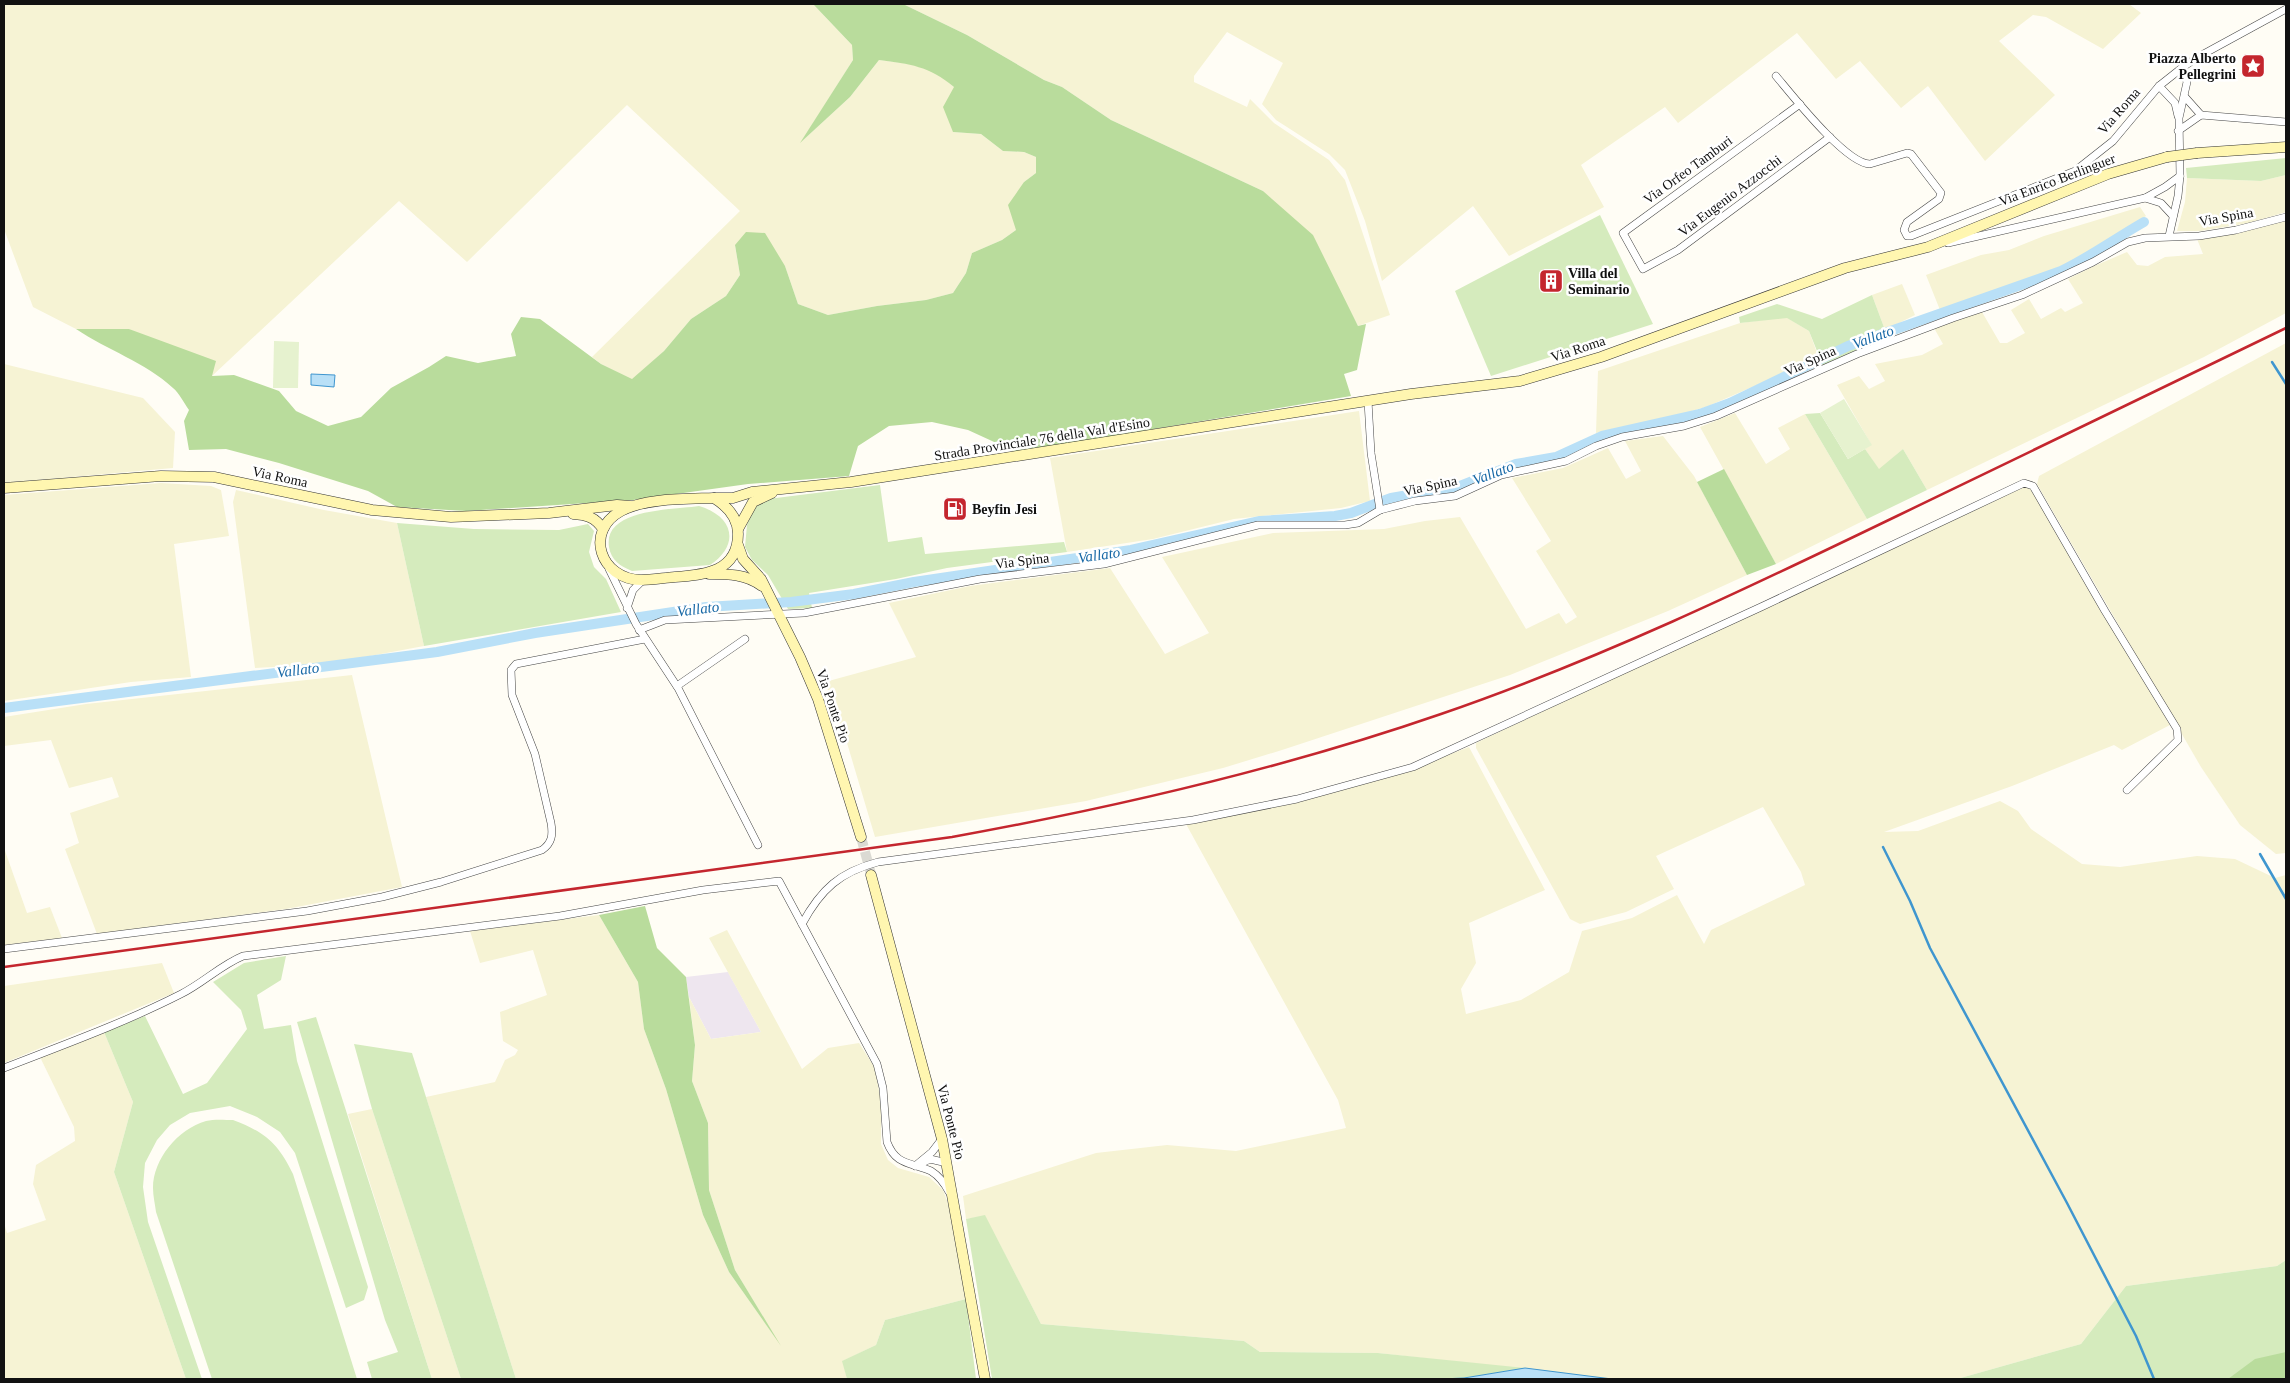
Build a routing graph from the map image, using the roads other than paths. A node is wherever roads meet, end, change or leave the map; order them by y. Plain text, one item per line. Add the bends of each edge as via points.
1 (2286, 9) edge
2 (2183, 67) junction
3 (1776, 76) dead end
4 (2159, 86) junction
5 (2185, 97) junction
6 (1800, 104) junction
7 (2201, 115) junction
8 (2179, 118) junction
9 (2286, 122) edge
10 (2178, 131) junction
11 (1830, 137) junction
12 (2286, 147) edge
13 (2180, 176) junction
14 (2145, 198) junction
15 (2173, 216) junction
16 (2286, 217) edge
17 (2169, 236) junction
18 (1928, 247) junction
19 (1643, 268) joint
20 (1845, 268) joint
21 (1368, 401) junction
22 (1308, 411) joint
23 (4, 488) edge
24 (780, 490) junction
25 (714, 498) junction
26 (632, 506) junction
27 (1380, 508) junction
28 (550, 513) junction
29 (603, 529) junction
30 (738, 529) junction
31 (738, 545) junction
32 (609, 569) junction
33 (706, 574) junction
34 (644, 580) junction
35 (767, 592) junction
36 (628, 610) junction
37 (779, 612) junction
38 (637, 627) junction
39 (645, 639) junction
40 (745, 639) dead end
41 (677, 686) junction
42 (2127, 790) dead end
43 (860, 837) tunnel mouth
44 (758, 845) dead end
45 (871, 875) tunnel mouth
46 (802, 924) junction
47 (4, 949) edge
48 (4, 1068) edge
49 (942, 1139) junction
50 (947, 1162) junction
51 (914, 1165) junction
52 (932, 1172) junction
53 (953, 1200) junction
54 (985, 1379) edge

1 - 2 street, Via Roma
2 - 4 street, Via Roma
2 - 5 street via 2187,82
3 - 6 street
4 - 8 street via 2175,103
4 - 11 street, Via Roma via 2113,141 2075,171 1915,236 1907,236 1904,230 1907,222 1939,199 1940,190 1911,154 1864,164
5 - 7 street
5 - 8 street
6 - 11 street
6 - 19 street, Via Orfeo Tamburi via 1623,232
7 - 9 street
7 - 10 street
8 - 10 street
10 - 13 street
11 - 19 street, Via Eugenio Azzocchi via 1678,250
12 - 18 main road, Via Enrico Berlinguer, bridge via 2167,157 2108,174
13 - 14 street
13 - 15 street
14 - 15 street via 2161,204
14 - 18 street
15 - 17 street
16 - 17 street, Via Spina via 2236,230 2199,236
17 - 27 street, Via Spina via 2128,242 2022,295 1857,354 1716,416 1622,438 1566,461 1501,475 1454,496
18 - 20 main road, Via Enrico Berlinguer
20 - 21 main road, Via Roma via 1601,357 1529,378
21 - 22 main road, Via Roma
21 - 27 street via 1371,453
22 - 24 main road, Strada Provinciale 76 della Val d'Esino via 852,482
23 - 28 main road, Via Roma via 161,476 214,477 372,510 450,518
24 - 25 main road, Strada Provinciale 76 della Val d'Esino
24 - 30 main road, Strada Provinciale 76 della Val d'Esino via 754,502
25 - 26 main road, Strada Provinciale 76 della Val d'Esino
25 - 30 main road via 728,507
26 - 28 main road, Strada Provinciale 76 della Val d'Esino
26 - 29 main road, Strada Provinciale 76 della Val d'Esino via 610,518
27 - 37 street, Via Spina via 1358,523 1258,525 1104,564 980,579 804,613
28 - 29 main road via 591,517
29 - 32 main road via 601,554
30 - 31 main road
31 - 33 main road via 730,560
31 - 35 main road, Via Ponte Pio via 743,559
32 - 34 main road via 629,579
32 - 36 street
33 - 34 main road
33 - 35 main road via 741,575 753,579
34 - 36 street via 633,590
35 - 37 main road, Via Ponte Pio
36 - 38 street
37 - 38 street, Via Spina via 665,620
37 - 43 main road, Via Ponte Pio via 818,699
38 - 39 street
39 - 41 street
39 - 47 street via 516,664 511,670 512,695 535,754 551,823 551,840 542,850 382,897 306,910
40 - 41 street
41 - 44 street
42 - 46 street via 2178,740 2177,729 2033,486 2024,483 1413,767 1297,799 1193,820 869,864 836,879 814,901
45 - 49 main road, Via Ponte Pio
46 - 48 street via 779,881 703,890 560,916 254,954 233,960 183,993 118,1023
46 - 51 street via 877,1064 882,1080 890,1150 895,1158
49 - 50 main road, Via Ponte Pio
49 - 51 street via 932,1152
50 - 51 street via 930,1159
50 - 52 street via 940,1170
50 - 53 main road, Via Ponte Pio
51 - 52 street
52 - 53 street via 942,1181
53 - 54 main road, Via Ponte Pio

